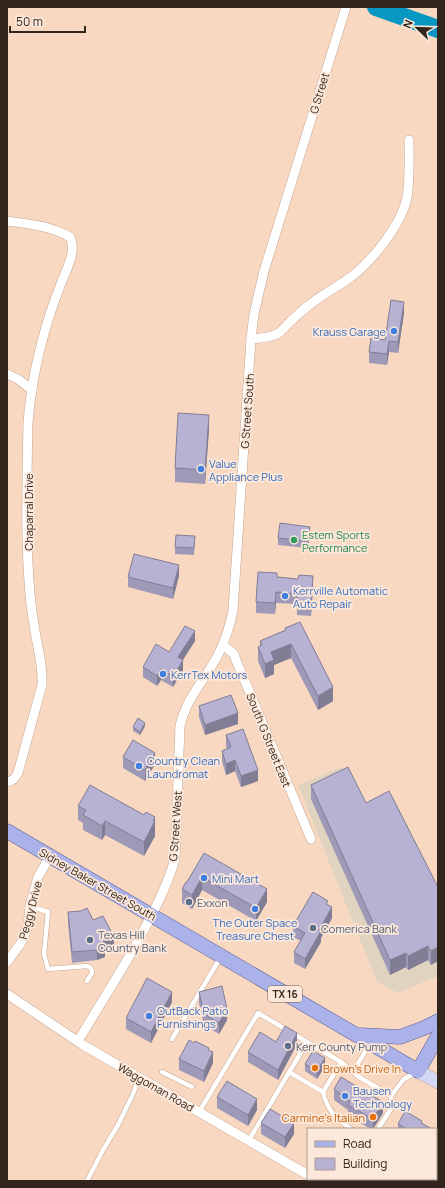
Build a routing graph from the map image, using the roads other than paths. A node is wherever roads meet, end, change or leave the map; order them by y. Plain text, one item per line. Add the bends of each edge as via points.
1 (346, 7) edge
2 (409, 140) dead end
3 (292, 180) joint
4 (7, 221) edge
5 (251, 339) junction
6 (7, 374) edge
7 (32, 390) junction
8 (223, 645) junction
9 (7, 782) edge
10 (7, 831) edge
11 (311, 839) dead end
12 (50, 856) junction
13 (30, 906) junction
14 (152, 915) junction
15 (221, 957) junction
16 (7, 962) edge
17 (87, 981) dead end
18 (7, 994) edge
19 (438, 1021) edge
20 (438, 1036) edge
21 (172, 1039) dead end
22 (372, 1040) junction
23 (78, 1041) junction
24 (307, 1042) junction
25 (341, 1062) junction
26 (418, 1071) junction
27 (162, 1072) dead end
28 (289, 1072) junction
29 (353, 1072) junction
30 (140, 1077) junction
31 (438, 1082) edge
32 (192, 1088) dead end
33 (323, 1092) junction
34 (391, 1096) junction
35 (199, 1112) junction
36 (350, 1128) edge
37 (379, 1128) edge
38 (248, 1140) junction
39 (307, 1174) edge
40 (87, 1181) edge

1 - 3 street, G Street
2 - 5 street via 406,198 395,226 378,249 361,269 309,305 279,333 266,338
3 - 5 street, G Street South via 260,287
4 - 7 street, Chaparral Drive via 53,229 70,237 72,252 45,332
5 - 8 street, G Street South via 233,610
6 - 7 street
7 - 9 street, Chaparral Drive via 28,422 28,569 35,632 43,671 42,685 18,773 11,782
8 - 11 street, South G Street East via 234,654
8 - 14 street, G Street West via 189,700 180,726 175,859
10 - 12 main road, Sidney Baker Street South / TX 16
12 - 13 street, Peggy Drive via 38,877
12 - 14 main road, Sidney Baker Street South / TX 16
13 - 16 street, Peggy Drive via 28,926 21,943
13 - 17 lane via 48,912 44,954 48,969 87,966 91,968 92,973
14 - 15 main road, Sidney Baker Street South / TX 16
14 - 23 street, G Street West
15 - 21 lane
15 - 22 main road, Sidney Baker Street South / TX 16 via 355,1035
18 - 23 street, Waggoman Road
19 - 22 main road via 400,1037
20 - 26 main road
22 - 26 main road
22 - 29 lane
23 - 30 street, Waggoman Road
24 - 25 lane
24 - 28 lane
24 - 35 lane via 258,1013
25 - 29 lane
25 - 33 lane
26 - 31 main road
26 - 34 lane via 403,1080
27 - 32 lane
28 - 33 lane
28 - 38 lane
29 - 34 lane
30 - 35 street, Waggoman Road
30 - 40 lane via 118,1125
33 - 36 lane via 325,1102 335,1117
34 - 37 lane via 392,1107
35 - 38 street, Waggoman Road
38 - 39 street, Waggoman Road

